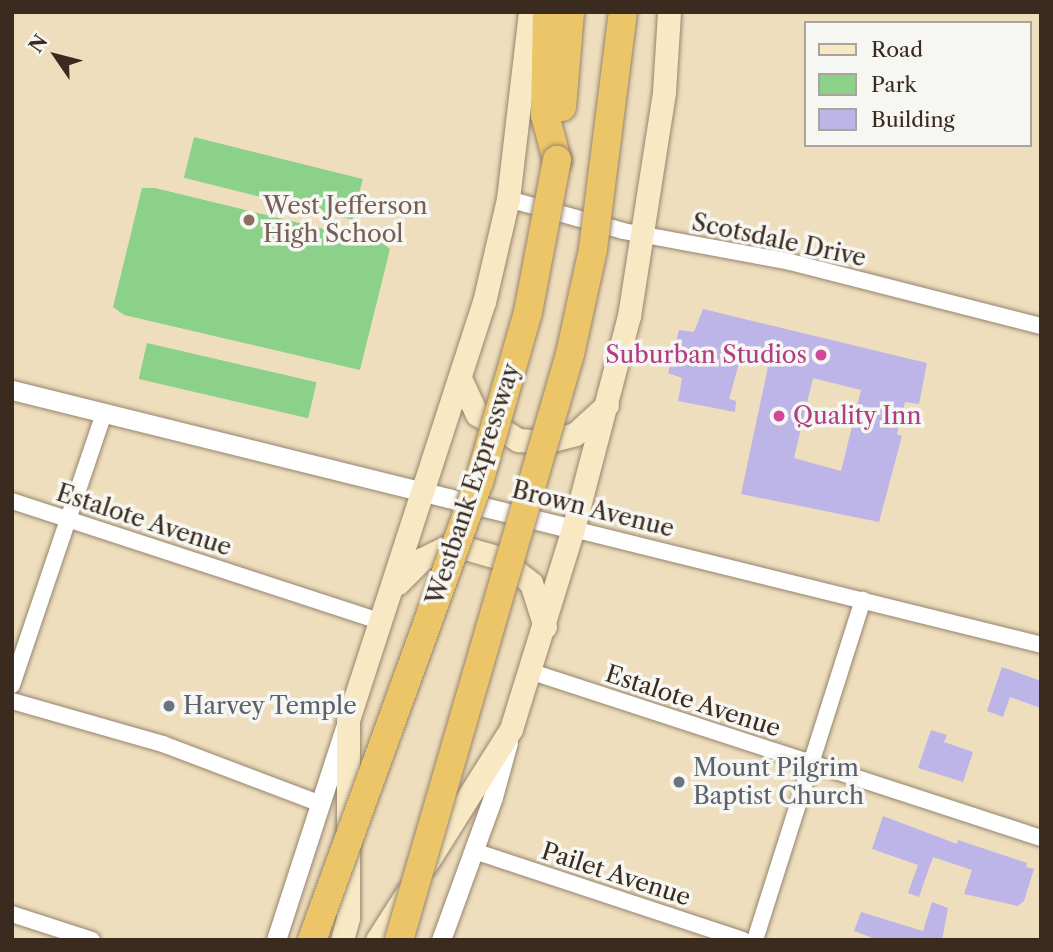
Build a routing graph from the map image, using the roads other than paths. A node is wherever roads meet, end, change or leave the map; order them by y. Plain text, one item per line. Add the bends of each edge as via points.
1 (530, 12) edge
2 (547, 12) edge
3 (570, 12) edge
4 (623, 12) edge
5 (669, 12) edge
6 (557, 160) junction
7 (508, 199) junction
8 (642, 234) junction
9 (1041, 326) edge
10 (460, 378) junction
11 (12, 390) edge
12 (608, 405) junction
13 (104, 413) junction
14 (423, 492) junction
15 (12, 500) edge
16 (67, 518) junction
17 (573, 529) junction
18 (394, 586) junction
19 (863, 600) junction
20 (382, 622) junction
21 (545, 627) junction
22 (1041, 645) edge
23 (532, 672) junction
24 (12, 685) edge
25 (12, 701) edge
26 (348, 720) junction
27 (511, 729) junction
28 (811, 763) junction
29 (318, 803) junction
30 (1041, 838) edge
31 (474, 851) junction
32 (12, 914) edge
33 (92, 940) edge
34 (276, 940) edge
35 (312, 940) edge
36 (342, 940) edge
37 (377, 940) edge
38 (399, 940) edge
39 (441, 940) edge
40 (743, 940) edge
41 (755, 940) edge

1 - 7 main road, Westbank Expressway
2 - 6 highway via 544,115
3 - 6 highway, Westbank Expressway
4 - 38 highway, bridge via 593,249 570,354
5 - 8 main road via 664,92
6 - 35 highway, Westbank Expressway, bridge via 528,312 479,482
7 - 8 street, Scotsdale Drive
7 - 10 main road, Westbank Expressway
8 - 9 street, Scotsdale Drive via 790,262
8 - 12 main road
10 - 12 main road via 477,414 518,440 544,442 575,434
10 - 14 main road, Westbank Expressway
11 - 13 street, Brown Avenue
12 - 17 main road
13 - 14 street, Brown Avenue
13 - 16 street
14 - 17 street, Brown Avenue
14 - 18 main road, Westbank Expressway
15 - 16 street, Estalote Avenue
16 - 20 street, Estalote Avenue
16 - 24 street
17 - 19 street, Brown Avenue
17 - 21 main road
18 - 20 main road, Westbank Expressway
18 - 21 main road via 422,559 445,548 465,548 520,570 534,588
19 - 22 street, Brown Avenue
19 - 28 street
20 - 26 main road, Westbank Expressway
21 - 23 main road
23 - 27 main road
23 - 28 street, Estalote Avenue
25 - 29 street via 163,744
26 - 29 street, Westbank Expressway
26 - 36 main road via 348,918
27 - 31 street
27 - 37 main road
28 - 30 street, Estalote Avenue
28 - 41 street
29 - 34 street, Westbank Expressway
31 - 39 street
31 - 40 street, Pailet Avenue
32 - 33 street

